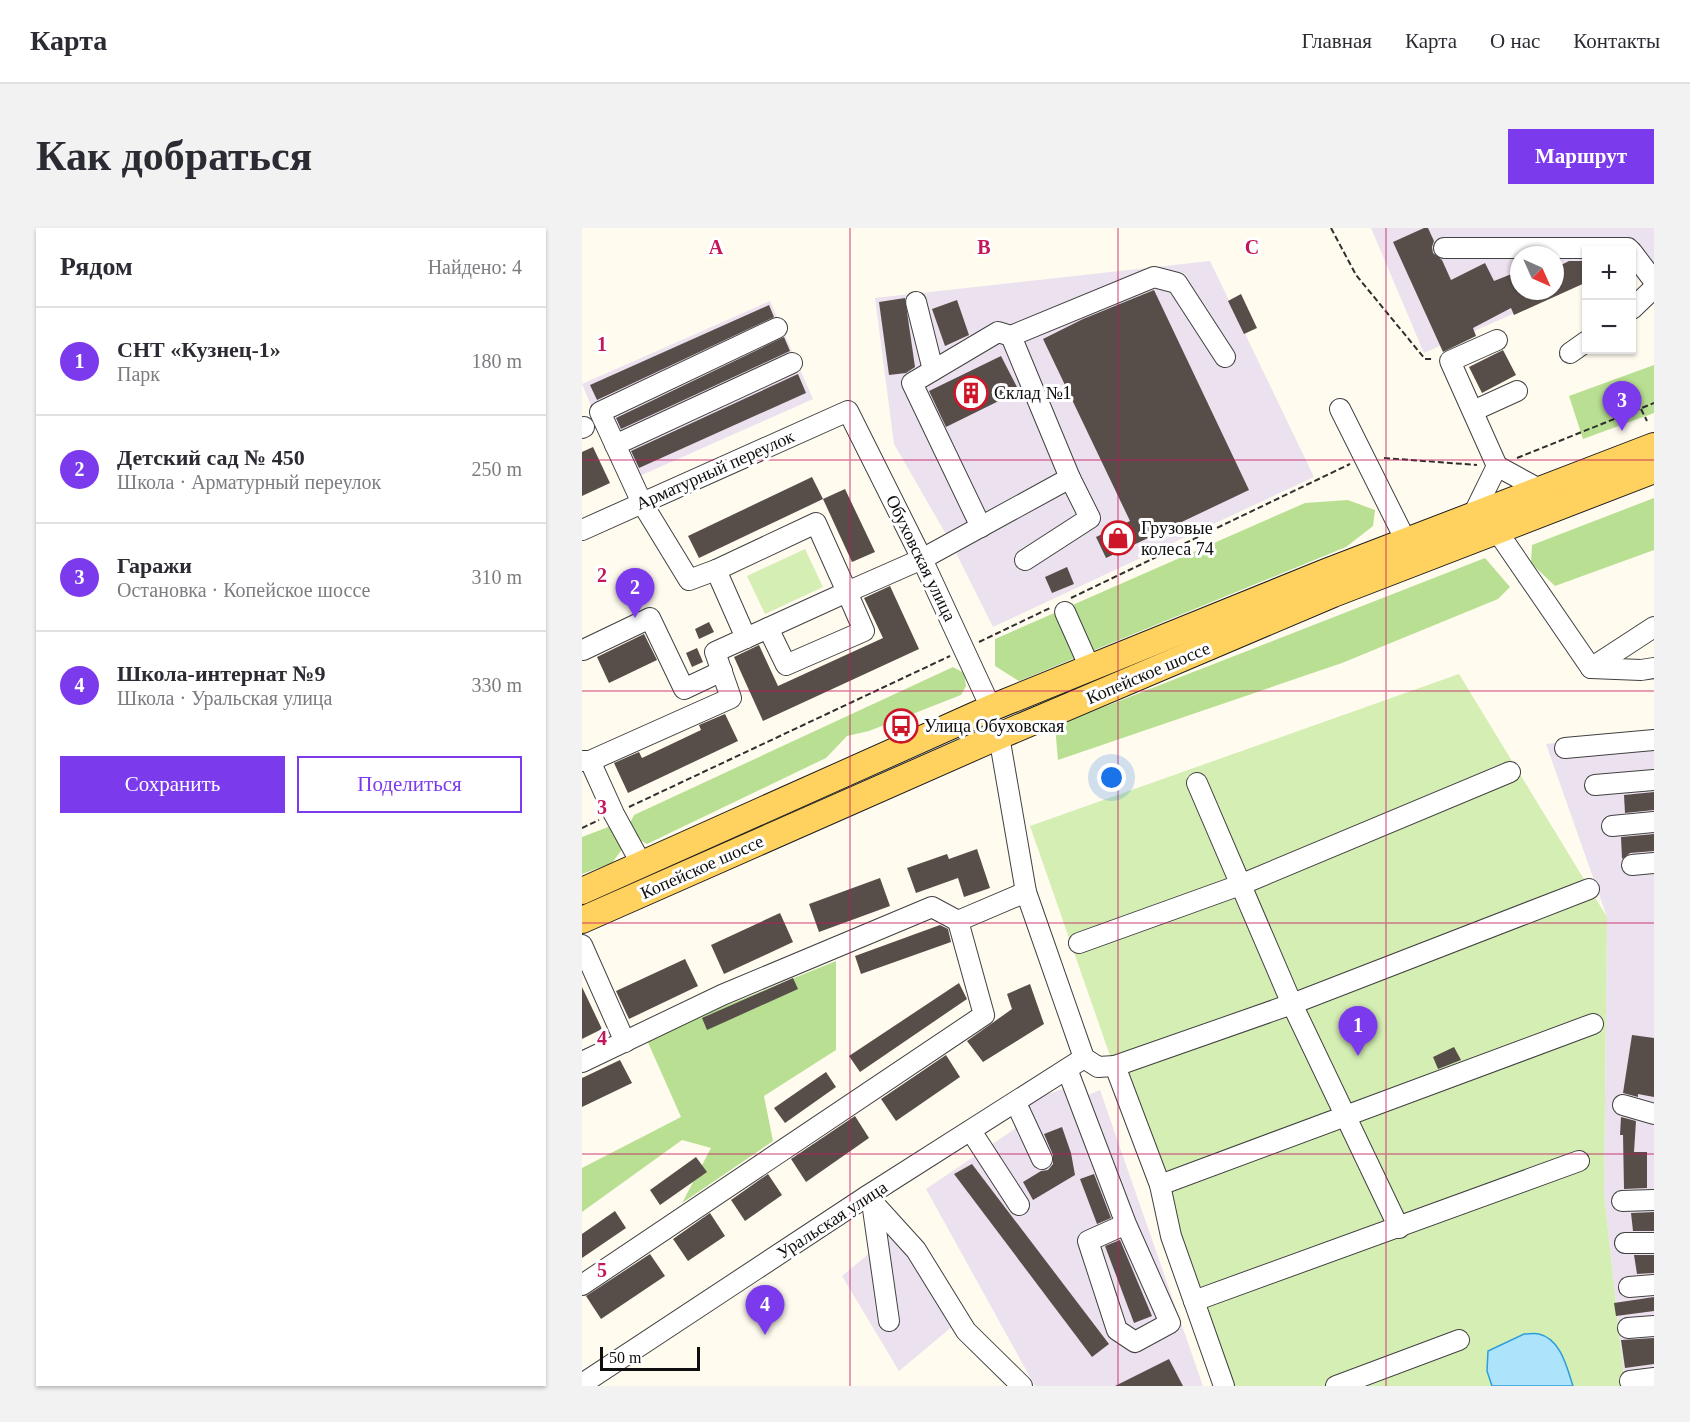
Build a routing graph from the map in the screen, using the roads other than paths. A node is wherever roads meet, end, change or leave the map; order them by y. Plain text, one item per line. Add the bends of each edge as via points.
1 (1444, 248) dead end
2 (1582, 248) edge
3 (1636, 258) edge
4 (1654, 281) edge
5 (1654, 288) edge
6 (916, 302) dead end
7 (1636, 305) edge
8 (777, 328) dead end
9 (1011, 336) junction
10 (1497, 340) dead end
11 (1582, 345) edge
12 (1570, 353) dead end
13 (1225, 357) dead end
14 (792, 363) dead end
15 (933, 370) junction
16 (1517, 392) dead end
17 (1340, 410) dead end
18 (848, 411) joint
19 (1473, 411) junction
20 (615, 445) junction
21 (1654, 446) edge
22 (1497, 466) junction
23 (1654, 470) edge
24 (1070, 478) junction
25 (1539, 489) junction
26 (642, 503) junction
27 (1473, 515) junction
28 (981, 527) junction
29 (582, 530) edge
30 (1497, 531) junction
31 (1407, 541) junction
32 (922, 559) junction
33 (1025, 560) dead end
34 (716, 570) junction
35 (847, 592) junction
36 (1059, 607) road end
37 (1654, 627) edge
38 (768, 628) junction
39 (746, 638) junction
40 (583, 650) edge
41 (1090, 668) junction
42 (1590, 668) junction
43 (1654, 668) edge
44 (722, 671) junction
45 (991, 708) junction
46 (999, 736) junction
47 (1654, 740) edge
48 (1565, 748) dead end
49 (586, 761) edge
50 (1510, 772) dead end
51 (1654, 780) edge
52 (1197, 783) dead end
53 (1595, 785) dead end
54 (1654, 822) edge
55 (1612, 826) dead end
56 (1654, 864) edge
57 (642, 865) junction
58 (1632, 865) dead end
59 (1240, 885) junction
60 (1588, 889) dead end
61 (582, 891) edge
62 (1026, 892) junction
63 (582, 920) edge
64 (958, 921) junction
65 (1079, 943) dead end
66 (582, 945) edge
67 (1292, 1004) junction
68 (1593, 1024) dead end
69 (625, 1042) junction
70 (1084, 1058) junction
71 (582, 1062) edge
72 (1114, 1066) junction
73 (1067, 1070) junction
74 (1016, 1102) junction
75 (1623, 1105) dead end
76 (1654, 1114) edge
77 (1347, 1116) junction
78 (971, 1131) junction
79 (1042, 1159) dead end
80 (1579, 1161) dead end
81 (1160, 1185) junction
82 (870, 1199) junction
83 (1654, 1200) edge
84 (1622, 1201) dead end
85 (1019, 1205) dead end
86 (1126, 1224) junction
87 (1399, 1228) junction
88 (1654, 1243) edge
89 (1625, 1244) dead end
90 (582, 1285) edge
91 (1654, 1285) edge
92 (1629, 1287) dead end
93 (1194, 1301) junction
94 (889, 1321) dead end
95 (1654, 1326) edge
96 (1628, 1328) dead end
97 (1459, 1340) dead end
98 (1654, 1377) edge
99 (1630, 1381) dead end
100 (582, 1384) edge
101 (1022, 1386) edge
102 (1224, 1386) edge
103 (1336, 1386) edge

1 - 2 street
3 - 4 street
5 - 7 street
6 - 15 street
8 - 20 street via 600,412
9 - 13 street via 1154,277 1177,283
9 - 15 street via 998,332
9 - 24 street
10 - 19 street via 1450,361
11 - 12 street
14 - 20 street
15 - 28 street via 912,383
16 - 19 street
17 - 31 street
18 - 26 street, Арматурный переулок
18 - 32 street, Обуховская улица
19 - 22 street
20 - 26 street
21 - 25 main road, Копейское шоссе
22 - 25 street
22 - 27 street
23 - 30 main road, Копейское шоссе
24 - 28 street
24 - 33 street via 1090,518
25 - 27 main road, Копейское шоссе
26 - 29 street, Арматурный переулок
26 - 34 street via 688,580
27 - 31 main road, Копейское шоссе
28 - 32 street
30 - 42 street
30 - 46 main road, Копейское шоссе via 1333,594
31 - 41 main road, Копейское шоссе
32 - 35 street
32 - 45 street, Обуховская улица
34 - 35 street via 816,523
34 - 39 street
35 - 38 street
35 - 38 street via 864,631 786,665
36 - 41 street
37 - 42 street
38 - 39 street
39 - 44 street via 715,652
40 - 44 street via 650,618 684,689
41 - 45 main road, Копейское шоссе
42 - 43 street
44 - 49 street via 731,698
45 - 46 main road
45 - 57 main road, Копейское шоссе
46 - 62 street
46 - 63 main road, Копейское шоссе
47 - 48 street
49 - 57 street
50 - 59 street
51 - 53 street
52 - 59 street
54 - 55 street
56 - 58 street
57 - 61 main road, Копейское шоссе
59 - 65 street
59 - 67 street
60 - 67 street
62 - 64 street
62 - 70 street
64 - 69 street via 932,907 722,995
64 - 90 street via 984,1014
66 - 69 street
67 - 72 street
67 - 77 street
68 - 77 street
69 - 71 street
70 - 72 street via 1098,1067
70 - 73 street, Уральская улица
72 - 81 street
73 - 74 street, Уральская улица
73 - 86 street
74 - 78 street, Уральская улица
74 - 79 street
75 - 76 street
77 - 81 street
77 - 87 street
78 - 82 street, Уральская улица
78 - 85 street
80 - 87 street
81 - 93 street via 1171,1236
82 - 94 street
82 - 100 street, Уральская улица
82 - 101 street via 916,1250 966,1331
83 - 84 street
86 - 86 street via 1088,1240 1117,1330 1135,1342 1170,1323
87 - 93 street
88 - 89 street
91 - 92 street
93 - 102 street
95 - 96 street
97 - 103 street
98 - 99 street

